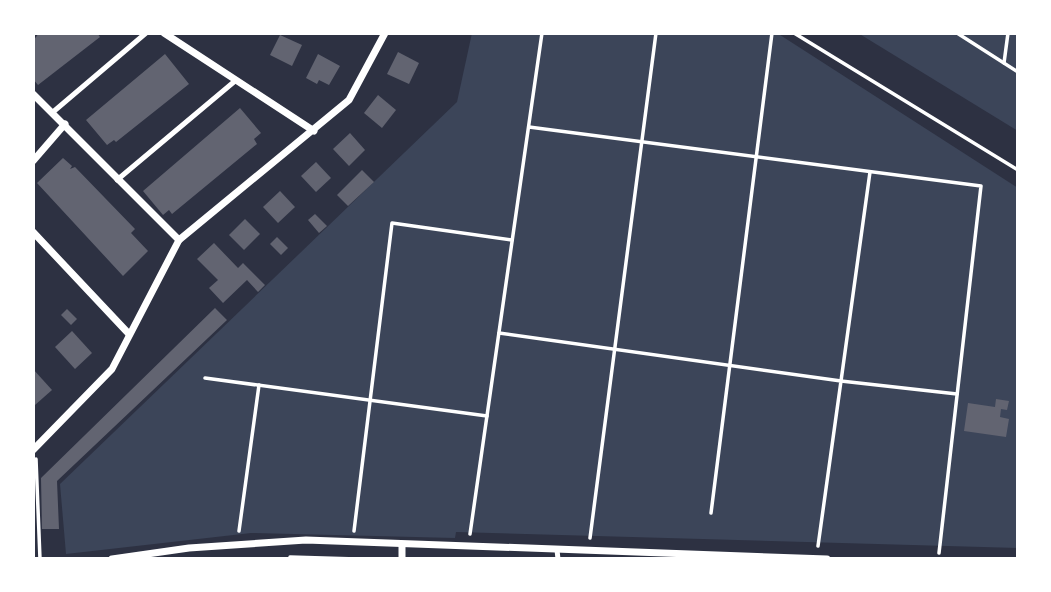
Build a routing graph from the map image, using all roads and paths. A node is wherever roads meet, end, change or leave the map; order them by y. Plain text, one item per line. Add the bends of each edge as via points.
1 (146, 33) edge
2 (163, 33) edge
3 (385, 33) edge
4 (542, 33) edge
5 (656, 33) edge
6 (772, 33) edge
7 (794, 33) edge
8 (957, 33) edge
9 (1008, 33) edge
10 (1004, 63) junction
11 (1018, 72) edge
12 (235, 81) junction
13 (33, 94) edge
14 (53, 112) junction
15 (65, 124) junction
16 (528, 127) junction
17 (314, 131) junction
18 (644, 142) junction
19 (756, 157) junction
20 (33, 161) edge
21 (1018, 170) edge
22 (870, 172) junction
23 (117, 180) junction
24 (33, 232) edge
25 (179, 240) junction
26 (512, 240) junction
27 (499, 333) junction
28 (129, 334) junction
29 (614, 349) junction
30 (727, 365) junction
31 (205, 378) dead end
32 (841, 382) junction
33 (259, 385) junction
34 (957, 394) junction
35 (369, 400) junction
36 (487, 416) junction
37 (34, 449) edge
38 (711, 513) dead end
39 (239, 531) dead end
40 (354, 532) dead end
41 (470, 534) dead end
42 (590, 539) dead end
43 (402, 545) junction
44 (818, 548) dead end
45 (557, 550) junction
46 (939, 553) dead end
47 (290, 557) dead end
48 (40, 559) edge
49 (112, 559) edge
50 (358, 559) edge
51 (402, 559) edge
52 (558, 559) edge
53 (827, 559) edge

1 - 14 lane
2 - 12 street
3 - 17 street via 349,100
4 - 16 path
5 - 18 path
6 - 19 path
7 - 21 path
8 - 10 path
9 - 10 path
10 - 11 path
12 - 17 street
12 - 23 lane
13 - 14 street
14 - 15 street
15 - 20 street
15 - 23 street
16 - 18 path
16 - 26 path
17 - 25 street
18 - 19 path
18 - 29 path
19 - 22 path
19 - 30 path
22 - 32 path
22 - 34 path via 981,186
23 - 25 street
24 - 28 street
25 - 28 street
26 - 27 path
26 - 35 path via 392,223
27 - 29 path
27 - 36 path
28 - 37 street via 112,369
29 - 30 path
29 - 42 path
30 - 32 path
30 - 38 path
31 - 33 path
32 - 34 path
32 - 44 path
33 - 35 path
33 - 39 path
34 - 46 path
35 - 36 path
35 - 40 path
36 - 41 path
37 - 48 path
43 - 45 street
43 - 49 street via 258,541
43 - 51 street
45 - 52 lane
45 - 53 street
47 - 50 path

